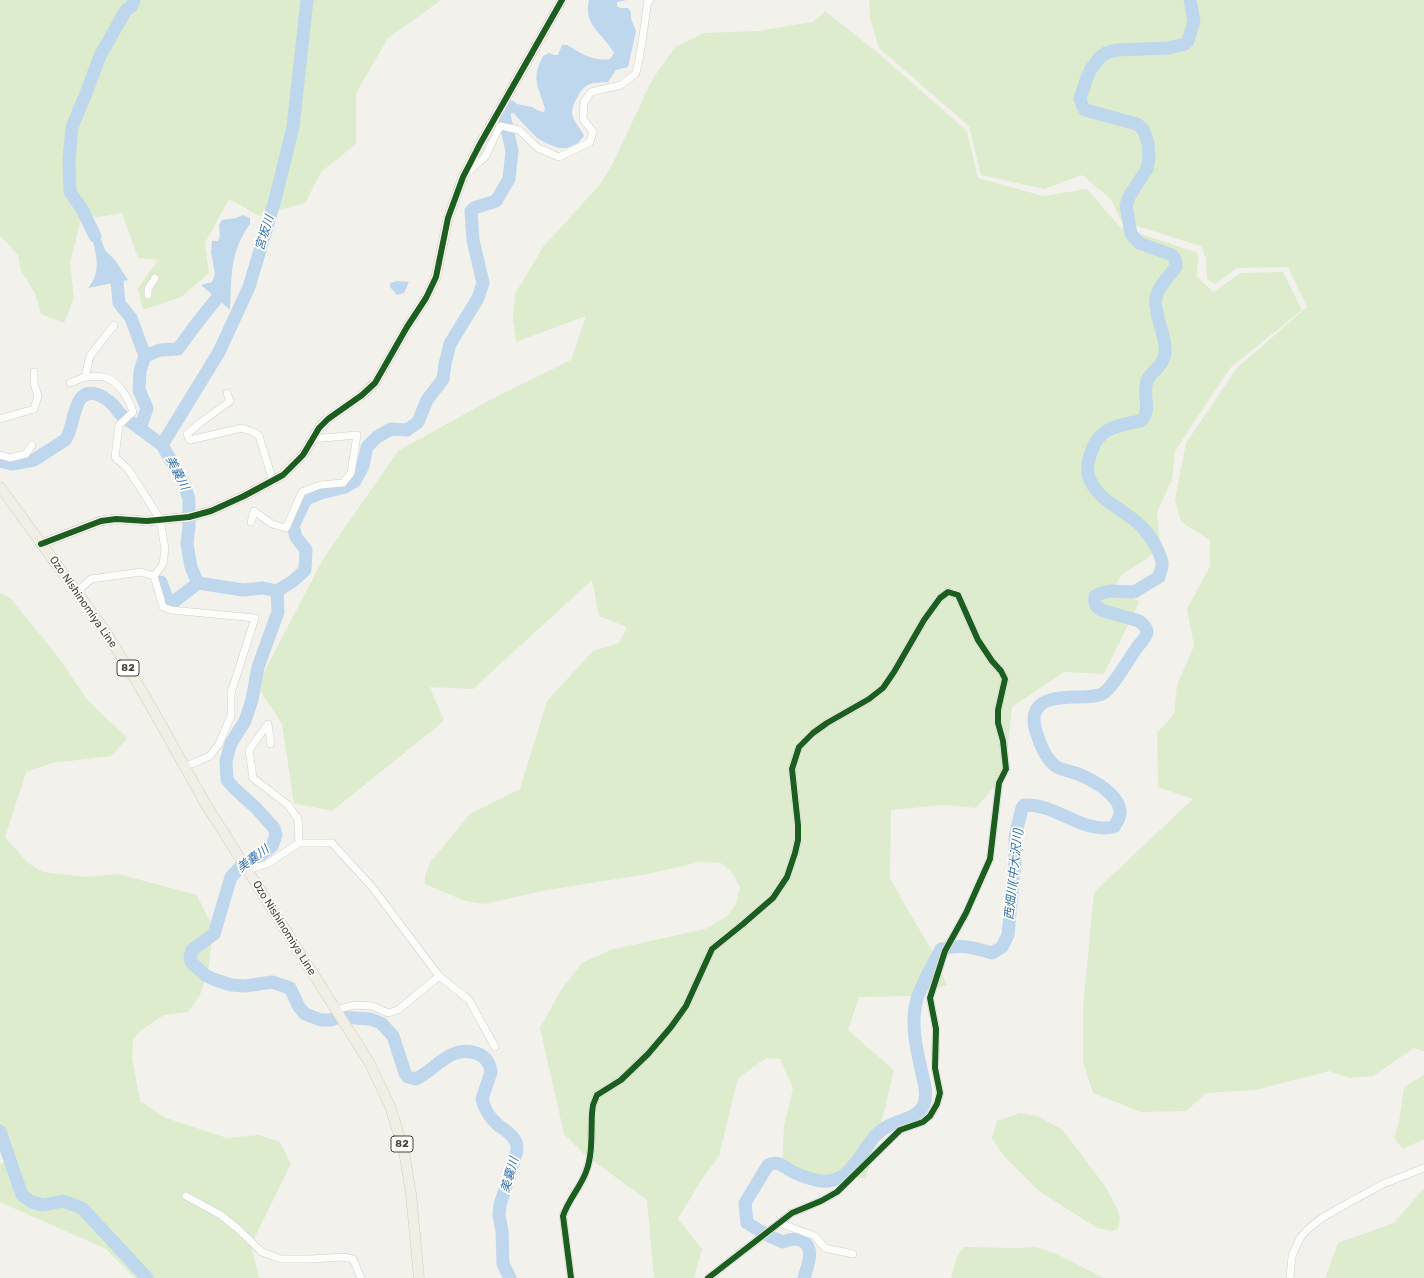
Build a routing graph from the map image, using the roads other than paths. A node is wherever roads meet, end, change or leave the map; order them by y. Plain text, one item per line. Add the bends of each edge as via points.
1 (562, 0) edge
2 (650, 0) edge
3 (463, 177) junction
4 (155, 278) dead end
5 (148, 296) dead end
6 (114, 325) dead end
7 (34, 372) dead end
8 (85, 377) junction
9 (70, 383) dead end
10 (227, 393) dead end
11 (0, 419) edge
12 (312, 439) junction
13 (32, 445) dead end
14 (0, 455) edge
15 (273, 481) junction
16 (0, 487) edge
17 (160, 520) junction
18 (251, 522) dead end
19 (41, 544) junction
20 (154, 576) junction
21 (77, 592) junction
22 (271, 744) dead end
23 (184, 767) junction
24 (299, 843) junction
25 (244, 865) junction
26 (439, 976) junction
27 (337, 1011) junction
28 (495, 1047) dead end
29 (1424, 1168) edge
30 (186, 1196) dead end
31 (779, 1223) junction
32 (853, 1254) dead end
33 (361, 1278) edge
34 (419, 1278) edge
35 (571, 1278) edge
36 (708, 1278) edge
37 (1290, 1278) edge

1 - 3 street
2 - 3 street via 636,73 621,85 591,92 584,102 583,119 593,132 590,142 559,157 538,148 519,130 500,126 485,157
3 - 12 street via 448,218 436,277 426,298 375,383 328,419
4 - 5 street via 148,289
6 - 8 street via 90,356
7 - 11 street via 38,396 34,409
8 - 9 street
8 - 17 street via 105,377 118,385 130,404 133,412 118,424 115,457 128,469
10 - 15 street via 230,401 187,434 190,440 242,428 253,432 259,436
12 - 15 street via 303,455 283,475
12 - 18 street via 357,435 351,473 343,483 320,485 302,492 286,528 272,524 254,512
13 - 14 street via 26,454 10,458
15 - 17 street via 211,511 189,517
16 - 19 main road, Ozo Nishinomiya Line / 82
17 - 19 street via 101,521
17 - 20 street via 165,549 163,564
19 - 21 main road, Ozo Nishinomiya Line / 82
20 - 21 street via 141,572 91,579
20 - 23 street via 163,607 171,610 255,618 231,693 231,716 219,744 210,756
21 - 23 main road, Ozo Nishinomiya Line / 82 via 106,632 142,690
22 - 24 street via 268,724 249,750 253,778 288,804 298,820
23 - 25 main road, Ozo Nishinomiya Line / 82
24 - 25 street via 267,864
24 - 26 street via 332,844 372,886
25 - 27 main road, Ozo Nishinomiya Line / 82
26 - 27 street via 398,1010 388,1013 372,1006 354,1005
26 - 28 street via 469,1000
27 - 34 main road, Ozo Nishinomiya Line / 82 via 369,1062 387,1100 404,1151
29 - 37 street via 1383,1184 1348,1202 1308,1229 1300,1238 1292,1256
30 - 33 street via 221,1215 262,1252 281,1259 353,1259
31 - 32 street via 815,1236 825,1248
31 - 35 street via 837,1192 900,1130 923,1122 937,1104 940,1092 935,1068 936,1029 930,998 945,951 966,913 990,859 999,783 1006,769 1004,741 998,723 998,710 1005,679 978,640 958,595 948,592 940,598 924,620 882,688 869,699 813,733 800,747 792,769 798,840 787,877 773,898 712,949 686,1006 648,1054 621,1080 597,1095 592,1112 590,1161 563,1216
31 - 36 street

